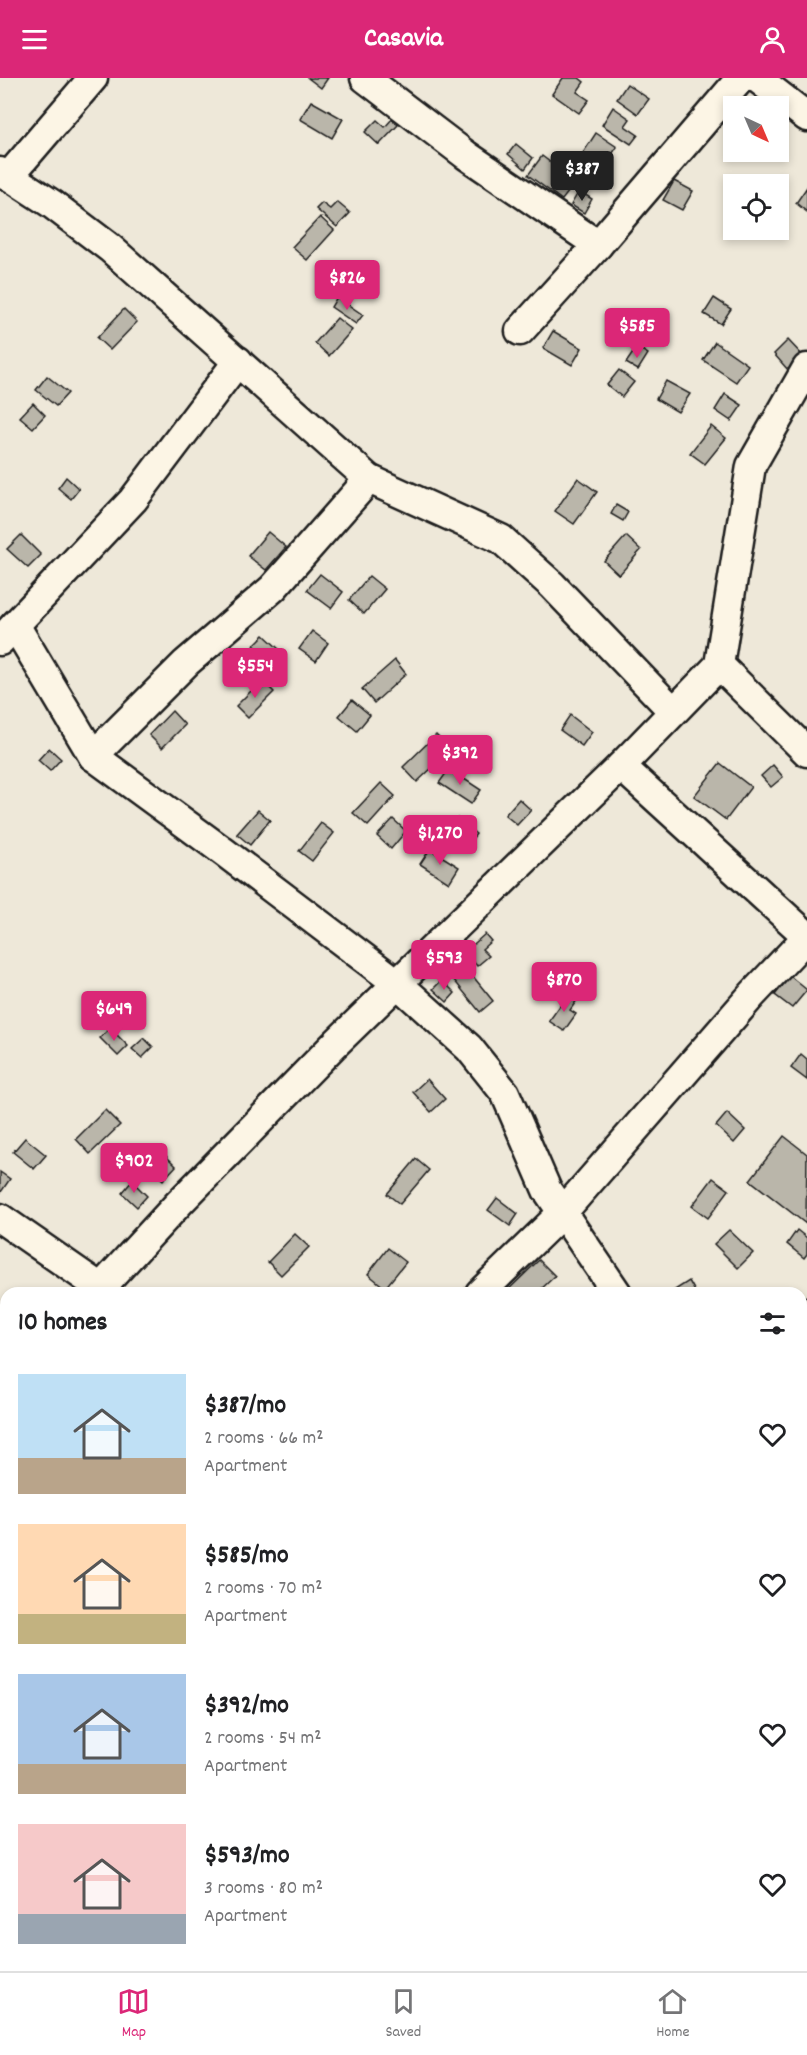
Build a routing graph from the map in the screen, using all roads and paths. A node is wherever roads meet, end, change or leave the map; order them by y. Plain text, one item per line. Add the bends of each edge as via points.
1 (93, 78) edge
2 (365, 78) edge
3 (741, 78) edge
4 (757, 78) edge
5 (807, 117) edge
6 (5, 174) edge
7 (598, 245) junction
8 (520, 332) dead end
9 (238, 361) junction
10 (807, 368) edge
11 (369, 479) junction
12 (8, 633) edge
13 (719, 665) junction
14 (673, 711) junction
15 (807, 752) edge
16 (93, 756) junction
17 (621, 766) junction
18 (807, 937) edge
19 (397, 983) junction
20 (562, 1213) junction
21 (0, 1218) edge
22 (96, 1287) edge
23 (106, 1287) edge
24 (486, 1287) edge
25 (612, 1287) edge

1 - 6 street
2 - 7 street via 466,155
3 - 7 street
4 - 5 street
6 - 9 street via 110,248
7 - 8 street
9 - 11 street
9 - 12 street via 133,500
10 - 13 street via 752,466
11 - 14 street via 501,539 552,585
11 - 16 street via 273,588 186,663
12 - 16 street
13 - 14 street
13 - 15 street
14 - 17 street
16 - 19 street
17 - 18 street
17 - 19 street
18 - 20 street
19 - 20 street via 469,1048 505,1093 547,1190
19 - 23 street via 179,1203
20 - 24 street
20 - 25 street
21 - 22 street

